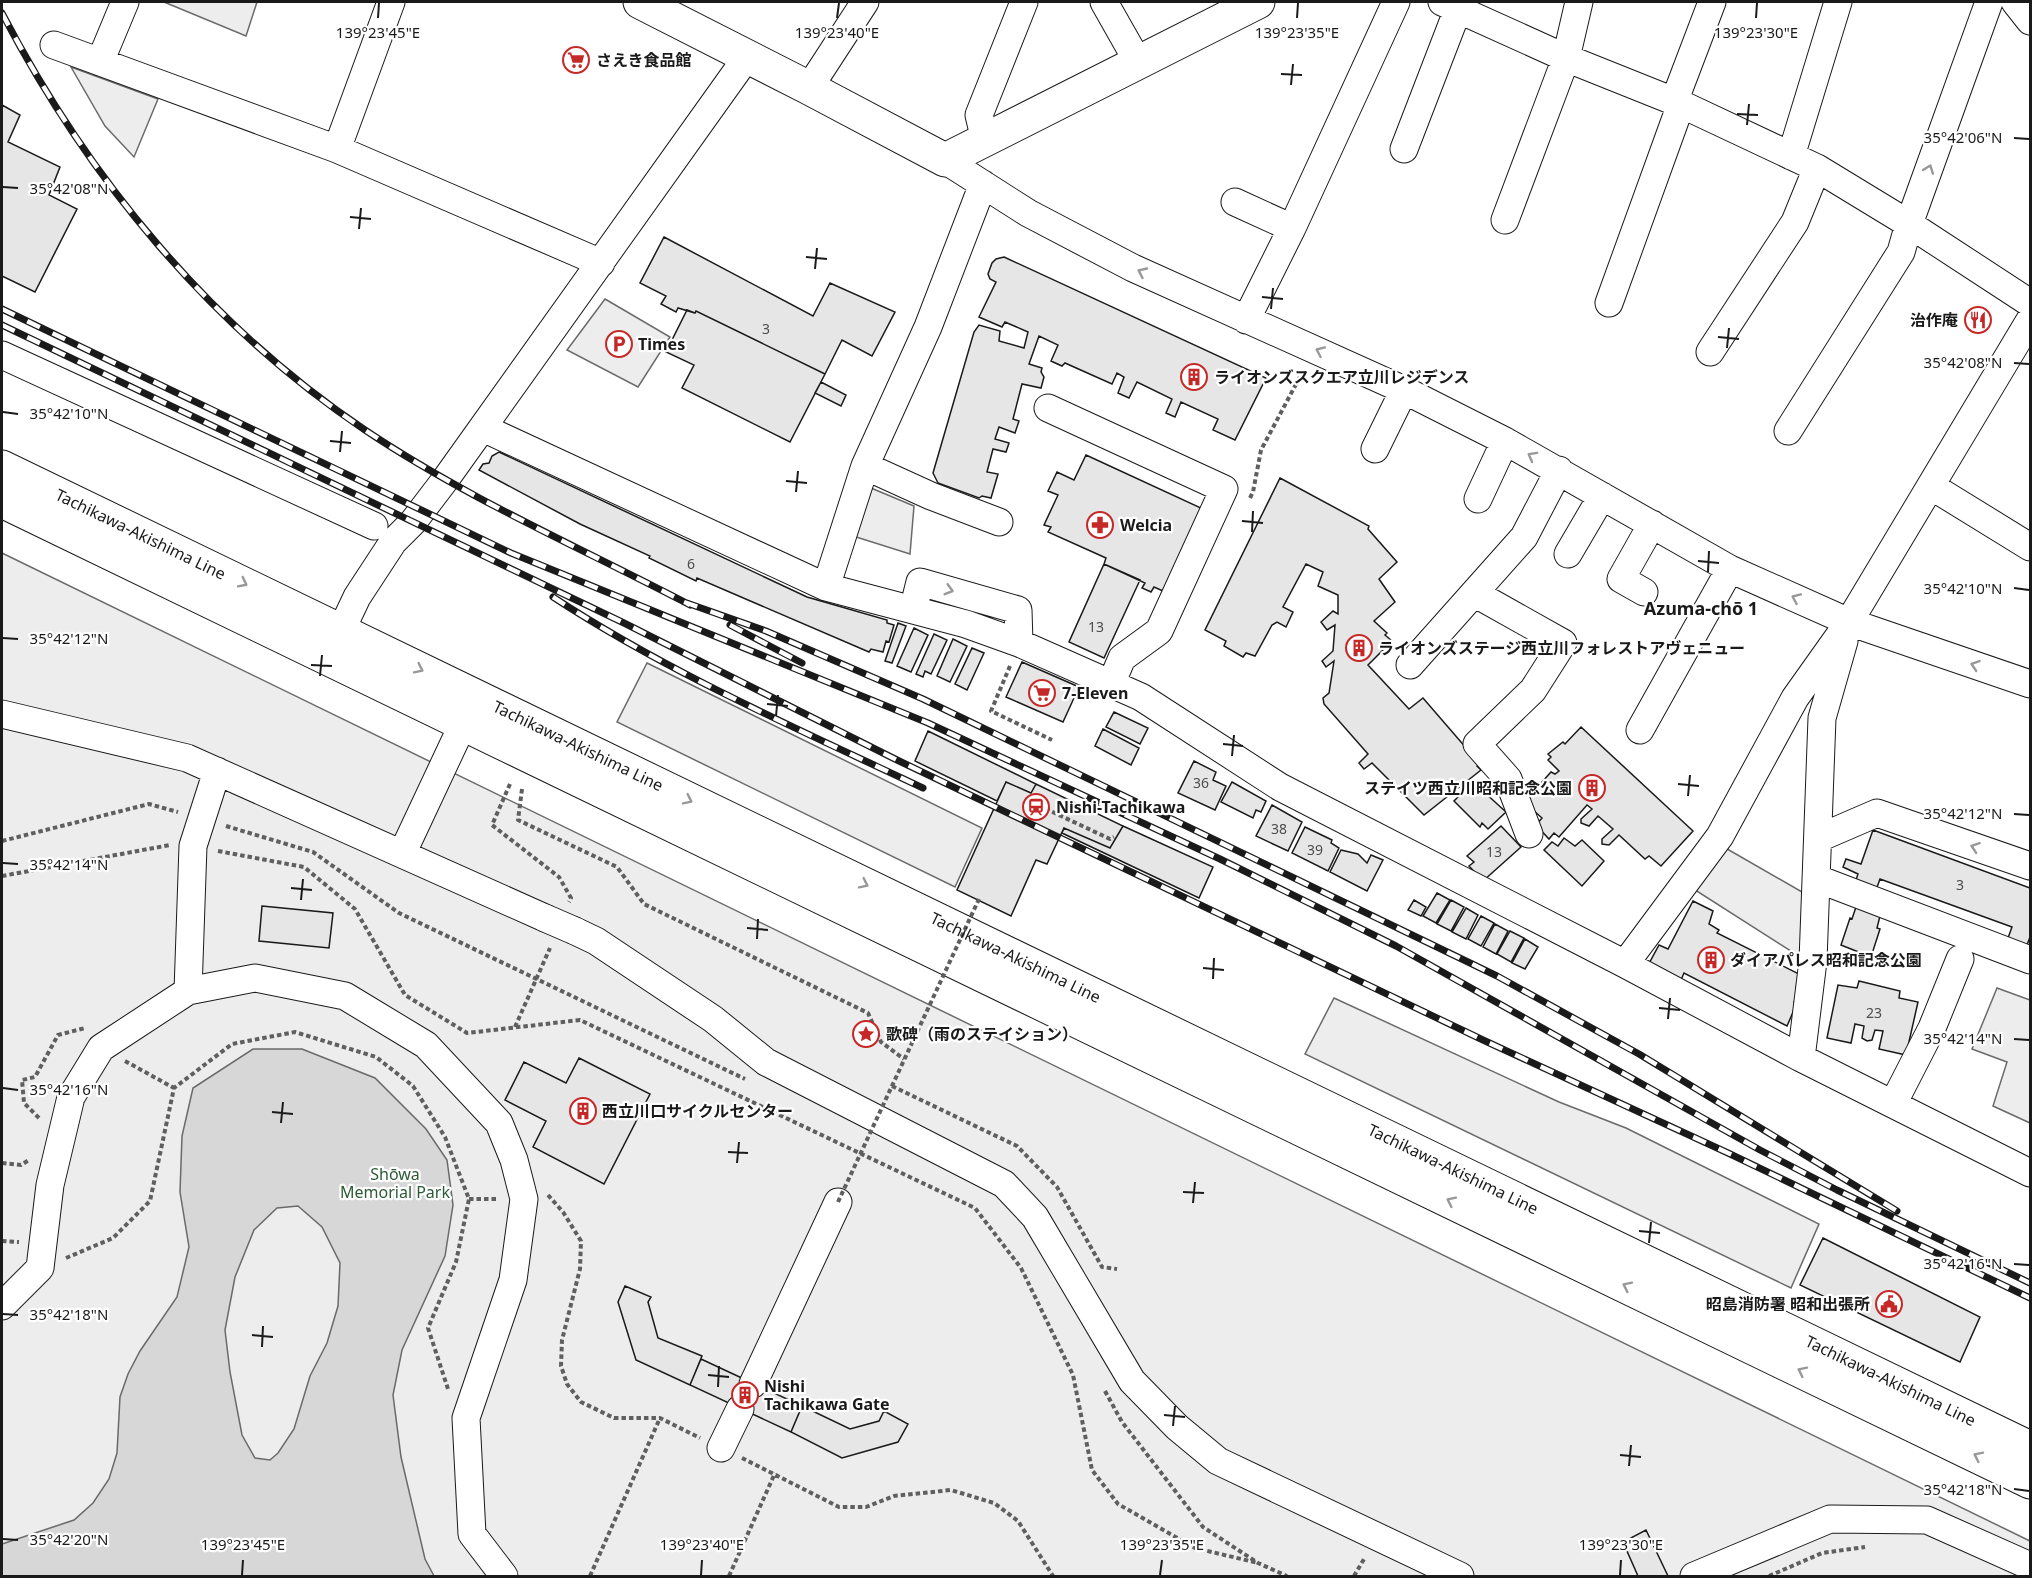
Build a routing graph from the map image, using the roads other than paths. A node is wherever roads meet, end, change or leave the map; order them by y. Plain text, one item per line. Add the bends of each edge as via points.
1 (125, 2) edge
2 (391, 2) edge
3 (641, 2) edge
4 (865, 2) edge
5 (1024, 2) edge
6 (1104, 2) edge
7 (1258, 2) edge
8 (1396, 2) edge
9 (1579, 2) edge
10 (1712, 2) edge
11 (1838, 2) edge
12 (1989, 2) edge
13 (2015, 2) edge
14 (1450, 5) edge
15 (2031, 21) edge
16 (54, 45) dead end
17 (747, 57) junction
18 (1566, 58) junction
19 (100, 62) junction
20 (1138, 62) junction
21 (809, 88) junction
22 (1677, 103) junction
23 (985, 140) junction
24 (337, 149) junction
25 (1404, 149) dead end
26 (1791, 156) junction
27 (945, 160) junction
28 (1816, 168) junction
29 (983, 184) junction
30 (1235, 202) dead end
31 (1505, 220) dead end
32 (1909, 224) junction
33 (1292, 228) junction
34 (601, 263) junction
35 (1609, 303) dead end
36 (2031, 303) edge
37 (1246, 320) junction
38 (2031, 320) edge
39 (1710, 352) dead end
40 (2, 354) edge
41 (1404, 390) junction
42 (1048, 408) dead end
43 (483, 428) junction
44 (1788, 431) dead end
45 (1505, 441) junction
46 (1375, 449) dead end
47 (865, 466) junction
48 (2, 467) edge
49 (1559, 470) junction
50 (1931, 486) junction
51 (1602, 496) junction
52 (1478, 499) dead end
53 (2, 501) edge
54 (999, 522) dead end
55 (1652, 524) junction
56 (374, 526) dead end
57 (2031, 547) edge
58 (1568, 554) dead end
59 (1730, 569) junction
60 (826, 587) junction
61 (1644, 592) dead end
62 (1474, 593) junction
63 (1849, 622) junction
64 (335, 645) junction
65 (1410, 665) dead end
66 (1111, 684) junction
67 (2031, 684) edge
68 (2, 714) edge
69 (463, 724) junction
70 (1640, 730) dead end
71 (217, 771) junction
72 (1529, 834) dead end
73 (1819, 838) junction
74 (402, 854) junction
75 (2031, 866) edge
76 (1818, 879) junction
77 (1960, 959) dead end
78 (2031, 960) edge
79 (1625, 964) junction
80 (188, 991) junction
81 (1801, 1058) junction
82 (1893, 1104) junction
83 (2031, 1173) edge
84 (838, 1202) road end
85 (2, 1306) edge
86 (1841, 1373) junction
87 (753, 1384) dead end
88 (740, 1409) dead end
89 (721, 1448) dead end
90 (2031, 1448) edge
91 (2031, 1482) edge
92 (2031, 1566) edge
93 (504, 1576) edge
94 (1460, 1576) edge
95 (1694, 1576) edge

1 - 19 street
2 - 24 street
3 - 17 main road
4 - 21 street
5 - 23 street via 979,115
6 - 20 street
7 - 20 main road
8 - 33 street
9 - 18 street
10 - 22 street
11 - 26 street
32 -> 12 street
13 - 15 street
14 - 18 street
14 - 25 street
16 - 19 street
17 - 21 main road
17 - 34 street
18 - 22 street
18 - 31 street
19 - 24 street
20 - 23 main road
21 - 27 main road
22 - 26 street
22 - 35 street
23 - 27 main road
24 - 34 street
26 - 28 street
27 - 29 street
28 - 32 street
28 - 39 street via 1795,222
37 -> 29 street via 1133,268 1028,213
29 - 47 street via 928,327
30 - 33 street
32 - 36 street
32 - 44 street via 1901,252
33 - 37 street
34 - 43 street
41 -> 37 street
38 - 50 street
40 - 56 street
41 - 45 street
41 - 46 street
42 - 66 street via 1224,489 1159,631 1122,658
43 - 60 street
43 - 64 street via 422,511 393,542 357,597
49 -> 45 street
45 - 52 street
47 - 54 street
47 - 60 street
48 -> 64 main road, Tachikawa-Akishima Line
49 - 51 street
49 - 62 street via 1524,537
50 - 57 street
50 - 63 street
51 - 55 street
51 - 58 street
53 - 64 main road, Tachikawa-Akishima Line
55 - 59 street
55 - 61 street via 1621,579
63 -> 59 street
59 - 70 street
60 - 66 street via 966,624
62 - 65 street
62 - 72 street via 1563,643 1533,690 1477,744 1508,779
67 -> 63 street
63 - 73 street via 1822,718
63 - 79 street via 1795,698 1720,836
64 - 69 main road, Tachikawa-Akishima Line
64 -> 86 main road, Tachikawa-Akishima Line
66 - 79 street via 1141,697 1280,786
68 - 71 street via 187,758
69 - 74 street
86 -> 69 main road, Tachikawa-Akishima Line
71 - 74 street
71 - 80 street via 193,846
75 -> 73 street via 1877,813
73 - 76 street
74 - 94 street, bridge via 596,941 713,1019 766,1062 1004,1184 1035,1217 1132,1382 1177,1427 1218,1461
76 - 78 street
76 - 81 street
77 - 82 street via 1932,1028
79 - 81 street
80 - 85 street via 101,1048 71,1097 50,1185 40,1268
80 - 93 street via 255,978 345,996 426,1045 499,1123 524,1198 513,1280 466,1418 472,1534
81 - 82 street
82 - 83 street
84 - 87 street
86 - 90 main road, Tachikawa-Akishima Line
91 -> 86 main road, Tachikawa-Akishima Line
88 - 89 street
92 - 95 street via 1927,1520 1830,1519

